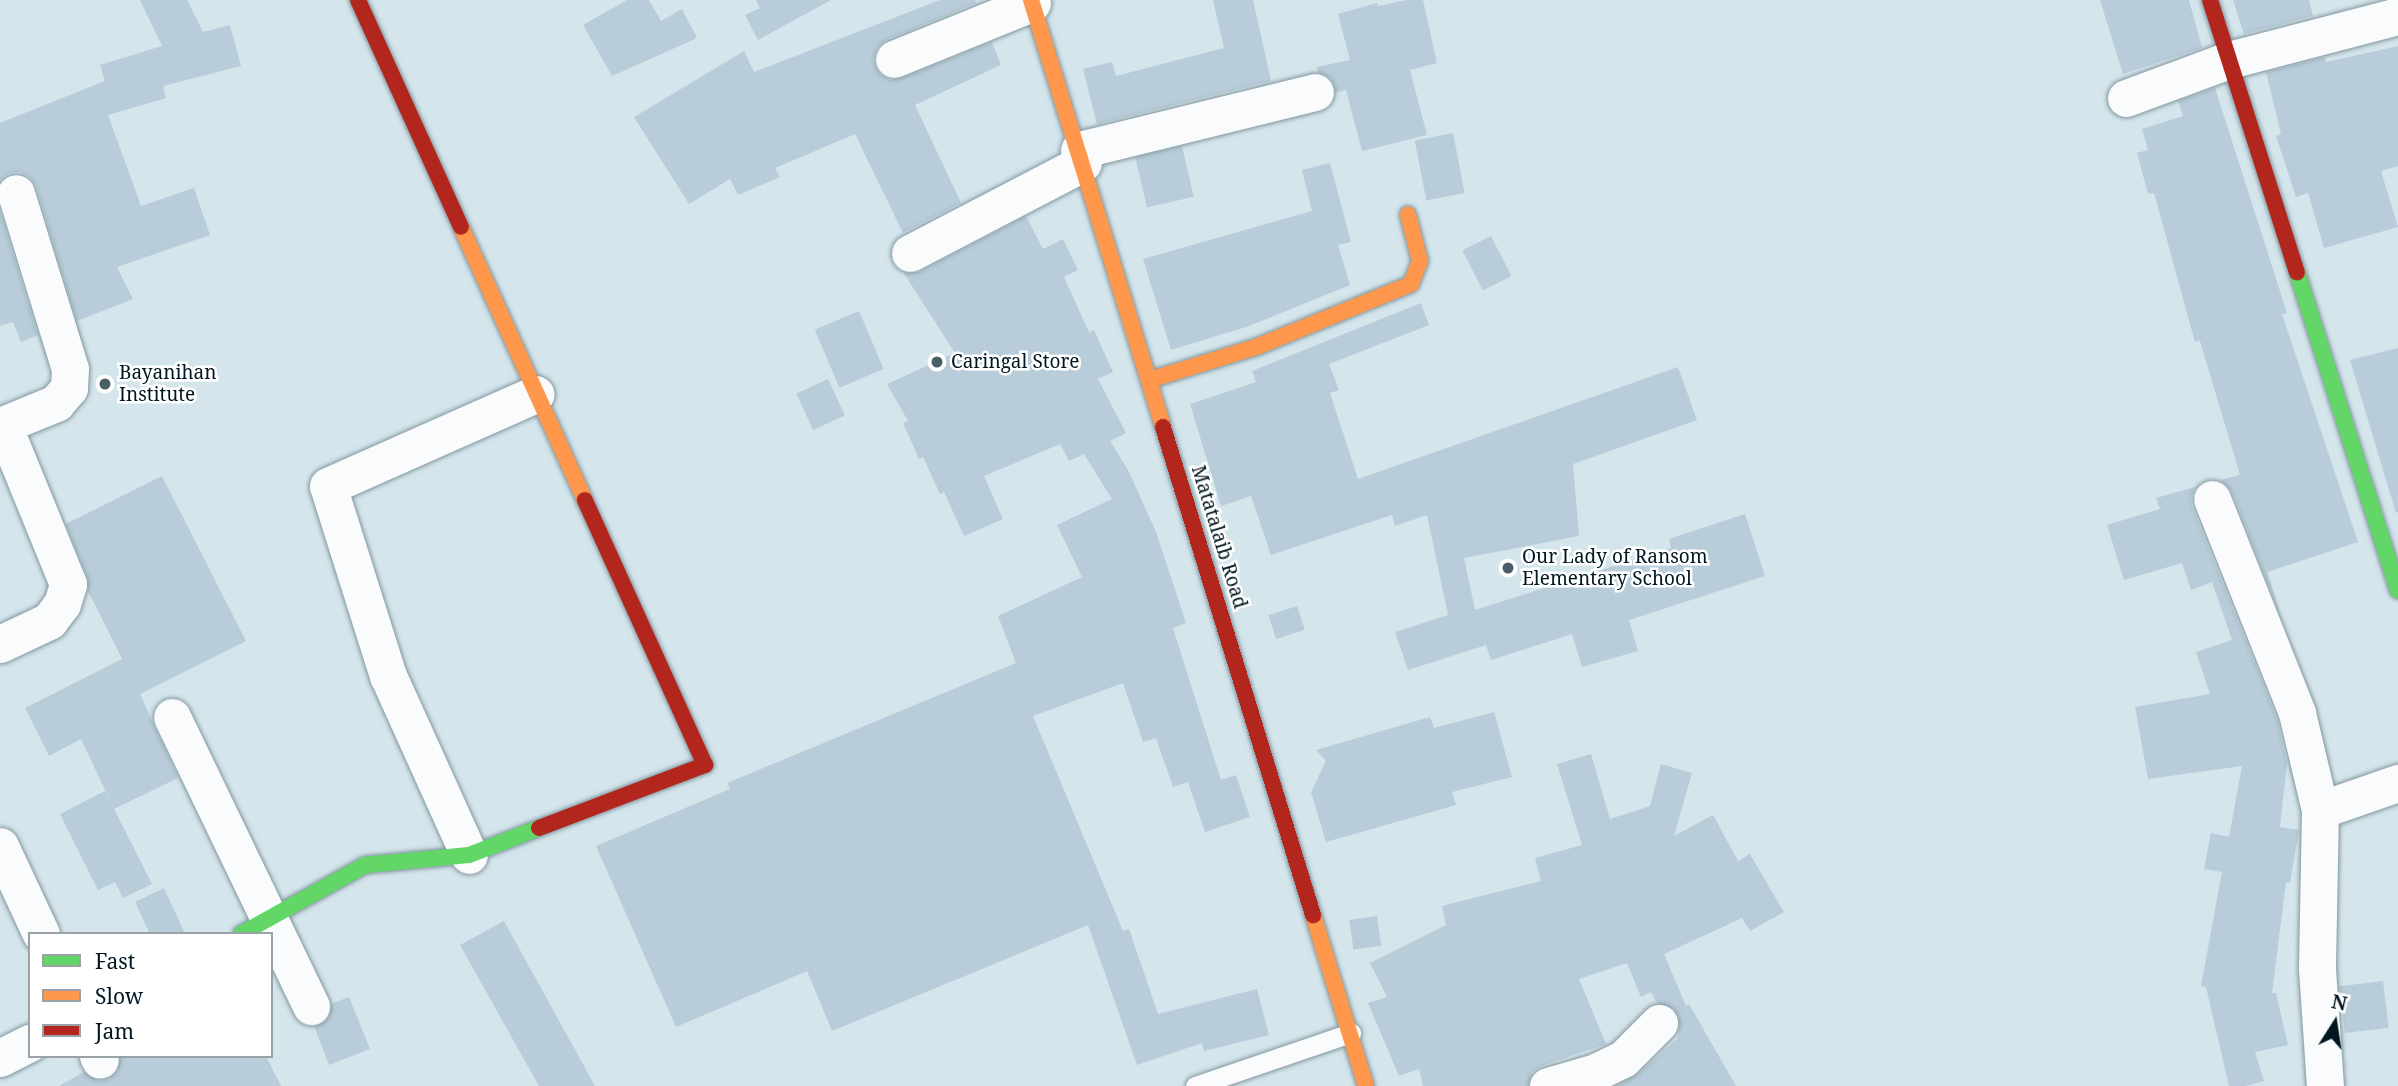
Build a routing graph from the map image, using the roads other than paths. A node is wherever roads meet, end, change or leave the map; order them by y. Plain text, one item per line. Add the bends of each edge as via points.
1 (358, 0) edge
2 (2210, 0) edge
3 (1032, 1) edge
4 (2398, 16) edge
5 (894, 59) dead end
6 (2230, 60) junction
7 (1315, 92) dead end
8 (2126, 98) dead end
9 (1081, 156) junction
10 (16, 193) dead end
11 (1408, 215) dead end
12 (910, 253) dead end
13 (1149, 380) junction
14 (536, 394) junction
15 (1, 426) edge
16 (2212, 499) dead end
17 (2398, 590) edge
18 (0, 644) edge
19 (172, 717) dead end
20 (2398, 783) edge
21 (2320, 810) junction
22 (0, 846) edge
23 (469, 855) junction
24 (255, 926) edge
25 (40, 932) edge
26 (273, 952) edge
27 (311, 1006) dead end
28 (1659, 1023) dead end
29 (1351, 1033) junction
30 (28, 1044) edge
31 (0, 1058) edge
32 (1195, 1086) edge
33 (1366, 1086) edge
34 (1548, 1086) edge
35 (2325, 1086) edge

1 - 14 street
2 - 6 street
3 - 5 street
3 - 9 street, Matatalaib Road
4 - 6 street
6 - 8 street
6 - 17 street
7 - 9 street
9 - 12 street
9 - 13 street, Matatalaib Road
10 - 15 street via 70,369 69,388 56,403
11 - 13 street via 1420,261 1412,284 1256,347
13 - 29 street, Matatalaib Road
14 - 23 street via 328,486 388,676
14 - 23 street via 705,765
15 - 18 street via 68,584 50,621
16 - 21 street via 2297,713
19 - 24 street
20 - 21 street
21 - 35 street via 2317,969
22 - 25 street
23 - 24 street via 365,865
26 - 27 street
28 - 34 street via 1623,1059
29 - 32 lane
29 - 33 street, Matatalaib Road
30 - 31 street

